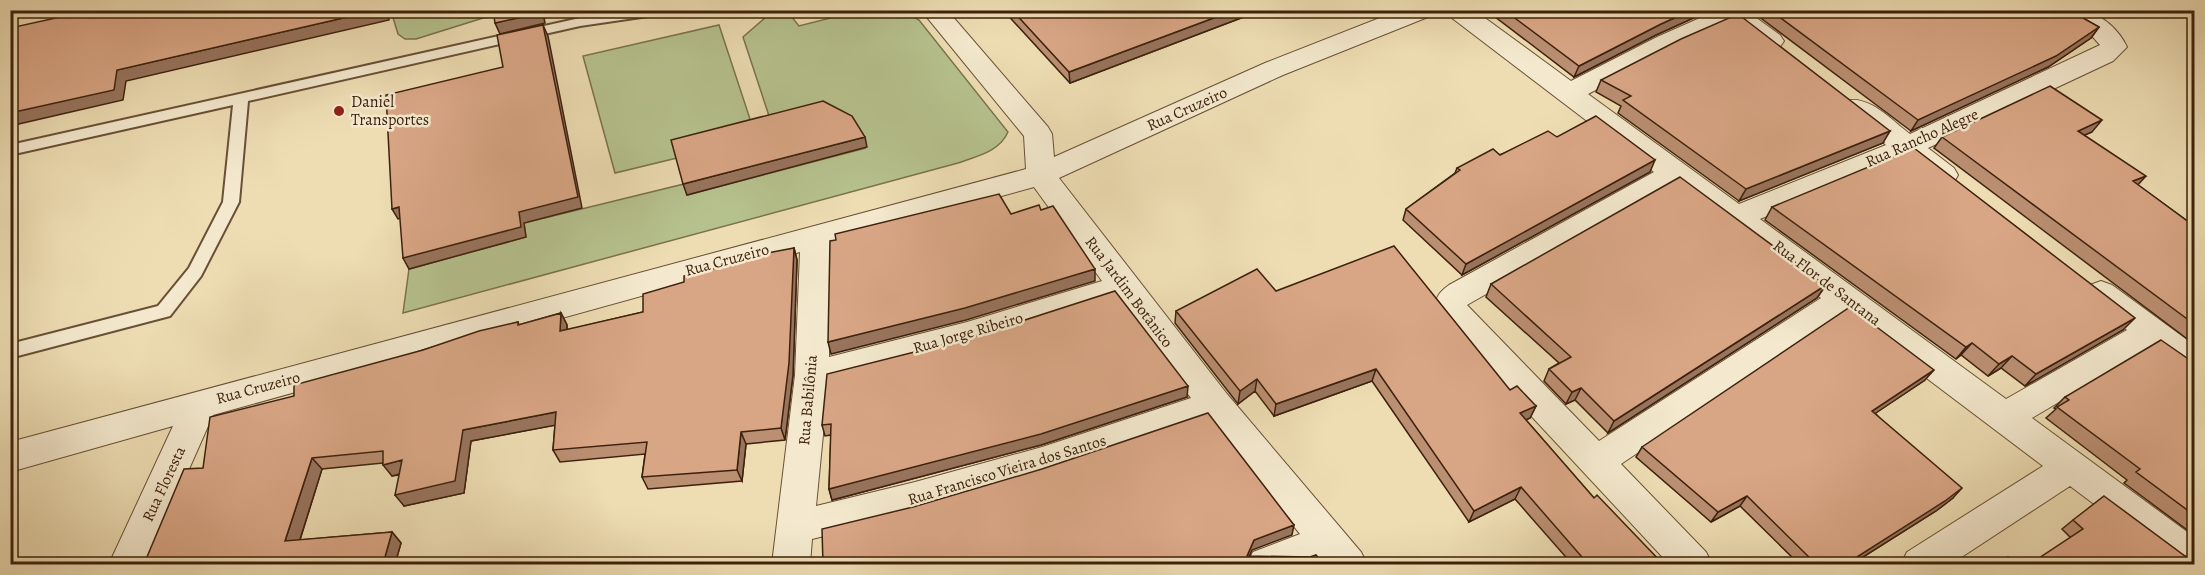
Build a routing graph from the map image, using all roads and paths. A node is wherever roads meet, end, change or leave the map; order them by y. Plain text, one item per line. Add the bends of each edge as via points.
1 (662, 10) edge
2 (729, 10) edge
3 (743, 10) edge
4 (933, 10) edge
5 (1424, 10) edge
6 (1457, 10) edge
7 (2063, 10) edge
8 (1735, 11) edge
9 (1789, 55) edge
10 (1834, 90) edge
11 (1569, 93) junction
12 (241, 98) junction
13 (1907, 147) junction
14 (10, 150) edge
15 (1677, 172) junction
16 (1041, 175) junction
17 (1963, 189) edge
18 (1738, 216) junction
19 (816, 236) junction
20 (2076, 274) edge
21 (1123, 286) junction
22 (1846, 297) junction
23 (2152, 331) junction
24 (10, 351) edge
25 (2194, 363) edge
26 (812, 375) junction
27 (201, 404) junction
28 (1215, 404) junction
29 (2007, 416) junction
30 (10, 457) edge
31 (1595, 462) junction
32 (2072, 466) junction
33 (795, 527) junction
34 (1337, 552) edge
35 (2194, 558) edge
36 (128, 564) edge
37 (791, 564) edge
38 (1266, 564) edge
39 (1693, 564) edge
40 (1920, 564) edge

1 - 12 lane via 580,22
2 - 3 lane
4 - 16 street via 1038,134
5 - 16 street, Rua Cruzeiro via 1274,69
6 - 11 street, Rua Flor de Santana
7 - 13 street, Rua Rancho Alegre via 2112,39 2114,47
8 - 9 street
8 - 11 street
10 - 13 street
11 - 15 street, Rua Flor de Santana
12 - 14 lane
12 - 24 lane via 231,202 195,272 164,311
13 - 17 street
13 - 18 street, Rua Rancho Alegre
15 - 18 street, Rua Flor de Santana
15 - 31 street via 1451,300 1456,317
16 - 19 street, Rua Cruzeiro
16 - 21 street, Rua Jardim Botânico
18 - 22 street, Rua Flor de Santana
19 - 26 street, Rua Babilônia
19 - 27 street, Rua Cruzeiro
20 - 23 street
21 - 26 street, Rua Jorge Ribeiro via 967,335
21 - 28 street, Rua Jardim Botânico
22 - 29 street, Rua Flor de Santana
22 - 31 street
23 - 25 street
23 - 29 street
26 - 33 street, Rua Babilônia
27 - 30 street, Rua Cruzeiro
27 - 36 street, Rua Floresta
28 - 33 street, Rua Francisco Vieira dos Santos via 1042,462
28 - 34 street, Rua Jardim Botânico
29 - 32 street, Rua Flor de Santana
31 - 39 street
32 - 35 street, Rua Flor de Santana
32 - 40 street
33 - 37 street, Rua Babilônia
34 - 38 street

